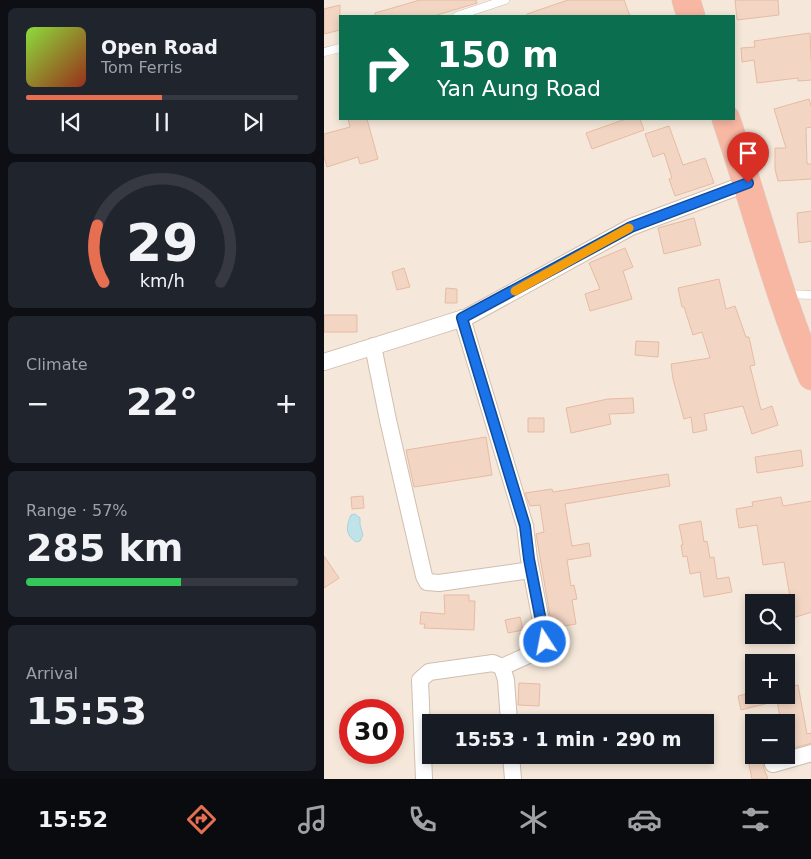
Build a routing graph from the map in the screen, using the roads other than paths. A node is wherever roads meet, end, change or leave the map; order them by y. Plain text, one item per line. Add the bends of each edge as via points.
1 (505, 0) edge
2 (686, 0) edge
3 (460, 15) edge
4 (691, 15) edge
5 (339, 48) edge
6 (324, 52) edge
7 (726, 120) edge
8 (748, 183) junction
9 (780, 294) junction
10 (811, 295) edge
11 (462, 318) junction
12 (373, 346) junction
13 (324, 362) edge
14 (811, 376) edge
15 (531, 570) junction
16 (502, 667) junction
17 (508, 714) edge
18 (811, 753) edge
19 (795, 758) edge
20 (512, 764) edge
21 (424, 779) edge
22 (513, 779) edge

1 - 3 lane
2 - 4 highway
5 - 6 lane
7 - 8 highway
8 - 9 highway
8 - 11 street via 631,227
9 - 10 lane
9 - 14 highway
11 - 12 street
11 - 15 street via 525,526
12 - 13 street
12 - 15 street via 427,582
15 - 16 street via 544,648
16 - 17 street
16 - 21 street via 493,663 429,672 420,680
18 - 19 street
20 - 22 street

